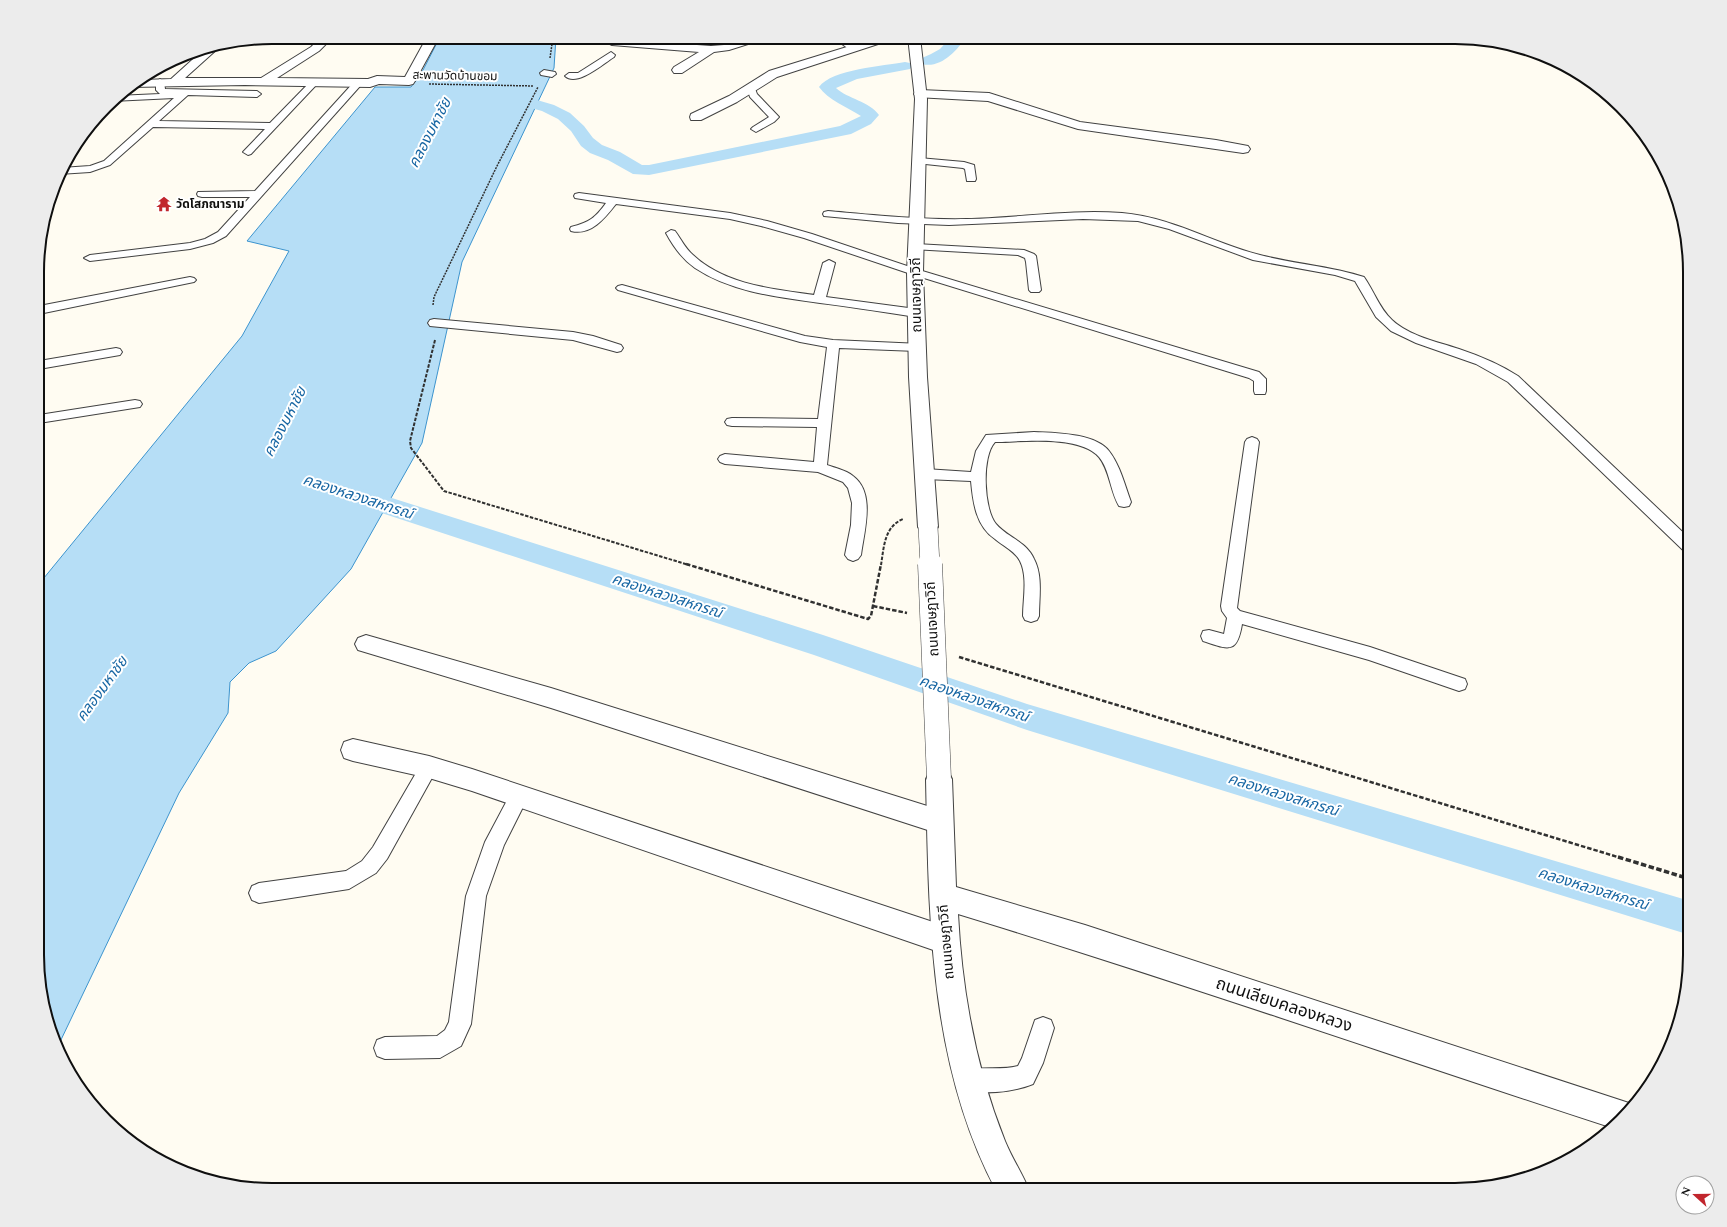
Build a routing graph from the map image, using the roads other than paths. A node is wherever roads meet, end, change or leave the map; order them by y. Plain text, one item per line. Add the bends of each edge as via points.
1 (320, 44) edge
2 (429, 44) edge
3 (640, 44) edge
4 (738, 44) edge
5 (847, 44) edge
6 (869, 44) edge
7 (915, 44) edge
8 (853, 48) junction
9 (711, 49) junction
10 (204, 55) edge
11 (611, 55) dead end
12 (678, 70) dead end
13 (569, 76) dead end
14 (264, 81) junction
15 (160, 82) junction
16 (174, 82) junction
17 (315, 82) junction
18 (143, 83) edge
19 (358, 83) junction
20 (751, 88) junction
21 (184, 94) junction
22 (256, 94) dead end
23 (920, 94) junction
24 (125, 98) edge
25 (696, 117) dead end
26 (151, 124) junction
27 (273, 126) junction
28 (756, 129) dead end
29 (1243, 149) dead end
30 (248, 152) dead end
31 (920, 161) junction
32 (67, 170) edge
33 (971, 179) dead end
34 (202, 194) dead end
35 (258, 194) junction
36 (579, 196) dead end
37 (613, 201) junction
38 (828, 214) dead end
39 (917, 222) junction
40 (575, 229) dead end
41 (671, 233) dead end
42 (916, 247) junction
43 (90, 258) dead end
44 (829, 263) dead end
45 (915, 272) junction
46 (190, 280) dead end
47 (622, 288) dead end
48 (1035, 290) dead end
49 (819, 299) junction
50 (44, 309) edge
51 (916, 313) junction
52 (434, 323) road end
53 (833, 344) junction
54 (917, 347) junction
55 (617, 348) dead end
56 (116, 352) dead end
57 (44, 364) edge
58 (1260, 391) dead end
59 (135, 404) dead end
60 (44, 418) edge
61 (732, 422) dead end
62 (824, 423) junction
63 (1252, 442) dead end
64 (725, 459) dead end
65 (820, 467) junction
66 (925, 474) junction
67 (978, 477) junction
68 (1124, 502) dead end
69 (1683, 541) edge
70 (853, 555) dead end
71 (1031, 616) dead end
72 (1235, 616) junction
73 (1209, 636) dead end
74 (366, 644) dead end
75 (1459, 684) dead end
76 (353, 750) dead end
77 (429, 767) junction
78 (519, 797) junction
79 (940, 822) junction
80 (259, 893) dead end
81 (942, 896) junction
82 (945, 940) junction
83 (1043, 1028) dead end
84 (385, 1048) dead end
85 (969, 1080) junction
86 (1618, 1114) edge
87 (1010, 1183) edge

1 - 14 street
2 - 19 street via 409,81 377,80
3 - 9 street
4 - 9 street
5 - 8 lane
6 - 8 street
7 - 23 street, ถนนเจษฎาวิถี
8 - 20 street via 773,74
9 - 12 street
10 - 16 street
11 - 13 lane via 580,76
14 - 16 street
14 - 17 street
15 - 16 street
15 - 18 street
15 - 21 lane via 160,90 163,92
17 - 19 street
17 - 27 lane
19 - 35 lane
20 - 25 street
20 - 28 lane via 753,95 774,117
21 - 22 lane
21 - 24 lane
21 - 26 lane
23 - 29 street via 989,97 1078,125
23 - 31 street, ถนนเจษฎาวิถี
26 - 27 lane
26 - 32 lane via 107,164
27 - 30 lane
31 - 33 lane via 964,164 970,167
31 - 39 street, ถนนเจษฎาวิถี
34 - 35 lane
35 - 43 lane via 222,234 209,241 190,246
36 - 37 lane
37 - 40 lane via 598,221 590,226
37 - 45 lane via 747,219 808,236
38 - 39 lane
39 - 42 street, ถนนเจษฎาวิถี
39 - 69 lane via 1052,217 1142,218 1255,257 1344,273 1360,279 1363,288 1387,323 1403,333 1500,369 1513,379
41 - 49 lane via 681,250 703,268 727,280 768,292
42 - 45 street, ถนนเจษฎาวิถี
42 - 48 lane via 1020,252 1030,256
44 - 49 lane
45 - 51 street, ถนนเจษฎาวิถี
45 - 58 lane via 1254,375 1260,379
46 - 50 lane
47 - 53 lane via 780,333
49 - 51 lane
51 - 54 street, ถนนเจษฎาวิถี
52 - 55 lane via 568,336 589,339
53 - 54 lane
53 - 62 lane
54 - 66 street, ถนนเจษฎาวิถี
56 - 57 lane
59 - 60 lane
61 - 62 lane
62 - 65 lane
63 - 72 lane via 1228,606
64 - 65 lane
65 - 70 lane via 848,479 857,488 860,503
66 - 67 lane
66 - 79 street, ถนนเจษฎาวิถี, bridge
67 - 68 lane via 983,448 991,438 1071,438 1089,443 1103,453
67 - 71 lane via 984,515 989,526 1012,543 1029,563 1032,581
72 - 73 lane via 1231,639
72 - 75 lane via 1370,654
74 - 79 street via 551,698
76 - 77 street
77 - 78 street
77 - 80 lane via 380,853 369,867 349,880
78 - 82 street
78 - 84 lane via 495,842 476,896 460,1024 453,1038 440,1047
79 - 81 street, ถนนเจษฎาวิถี
81 - 82 street, ถนนเจษฎาวิถี
81 - 86 street, ถนนเลียบคลองหลวง via 1085,939
82 - 85 street, ถนนเจษฎาวิถี via 952,1005
83 - 85 lane via 1025,1076 1008,1080
85 - 87 street, ถนนเจษฎาวิถี via 990,1144

